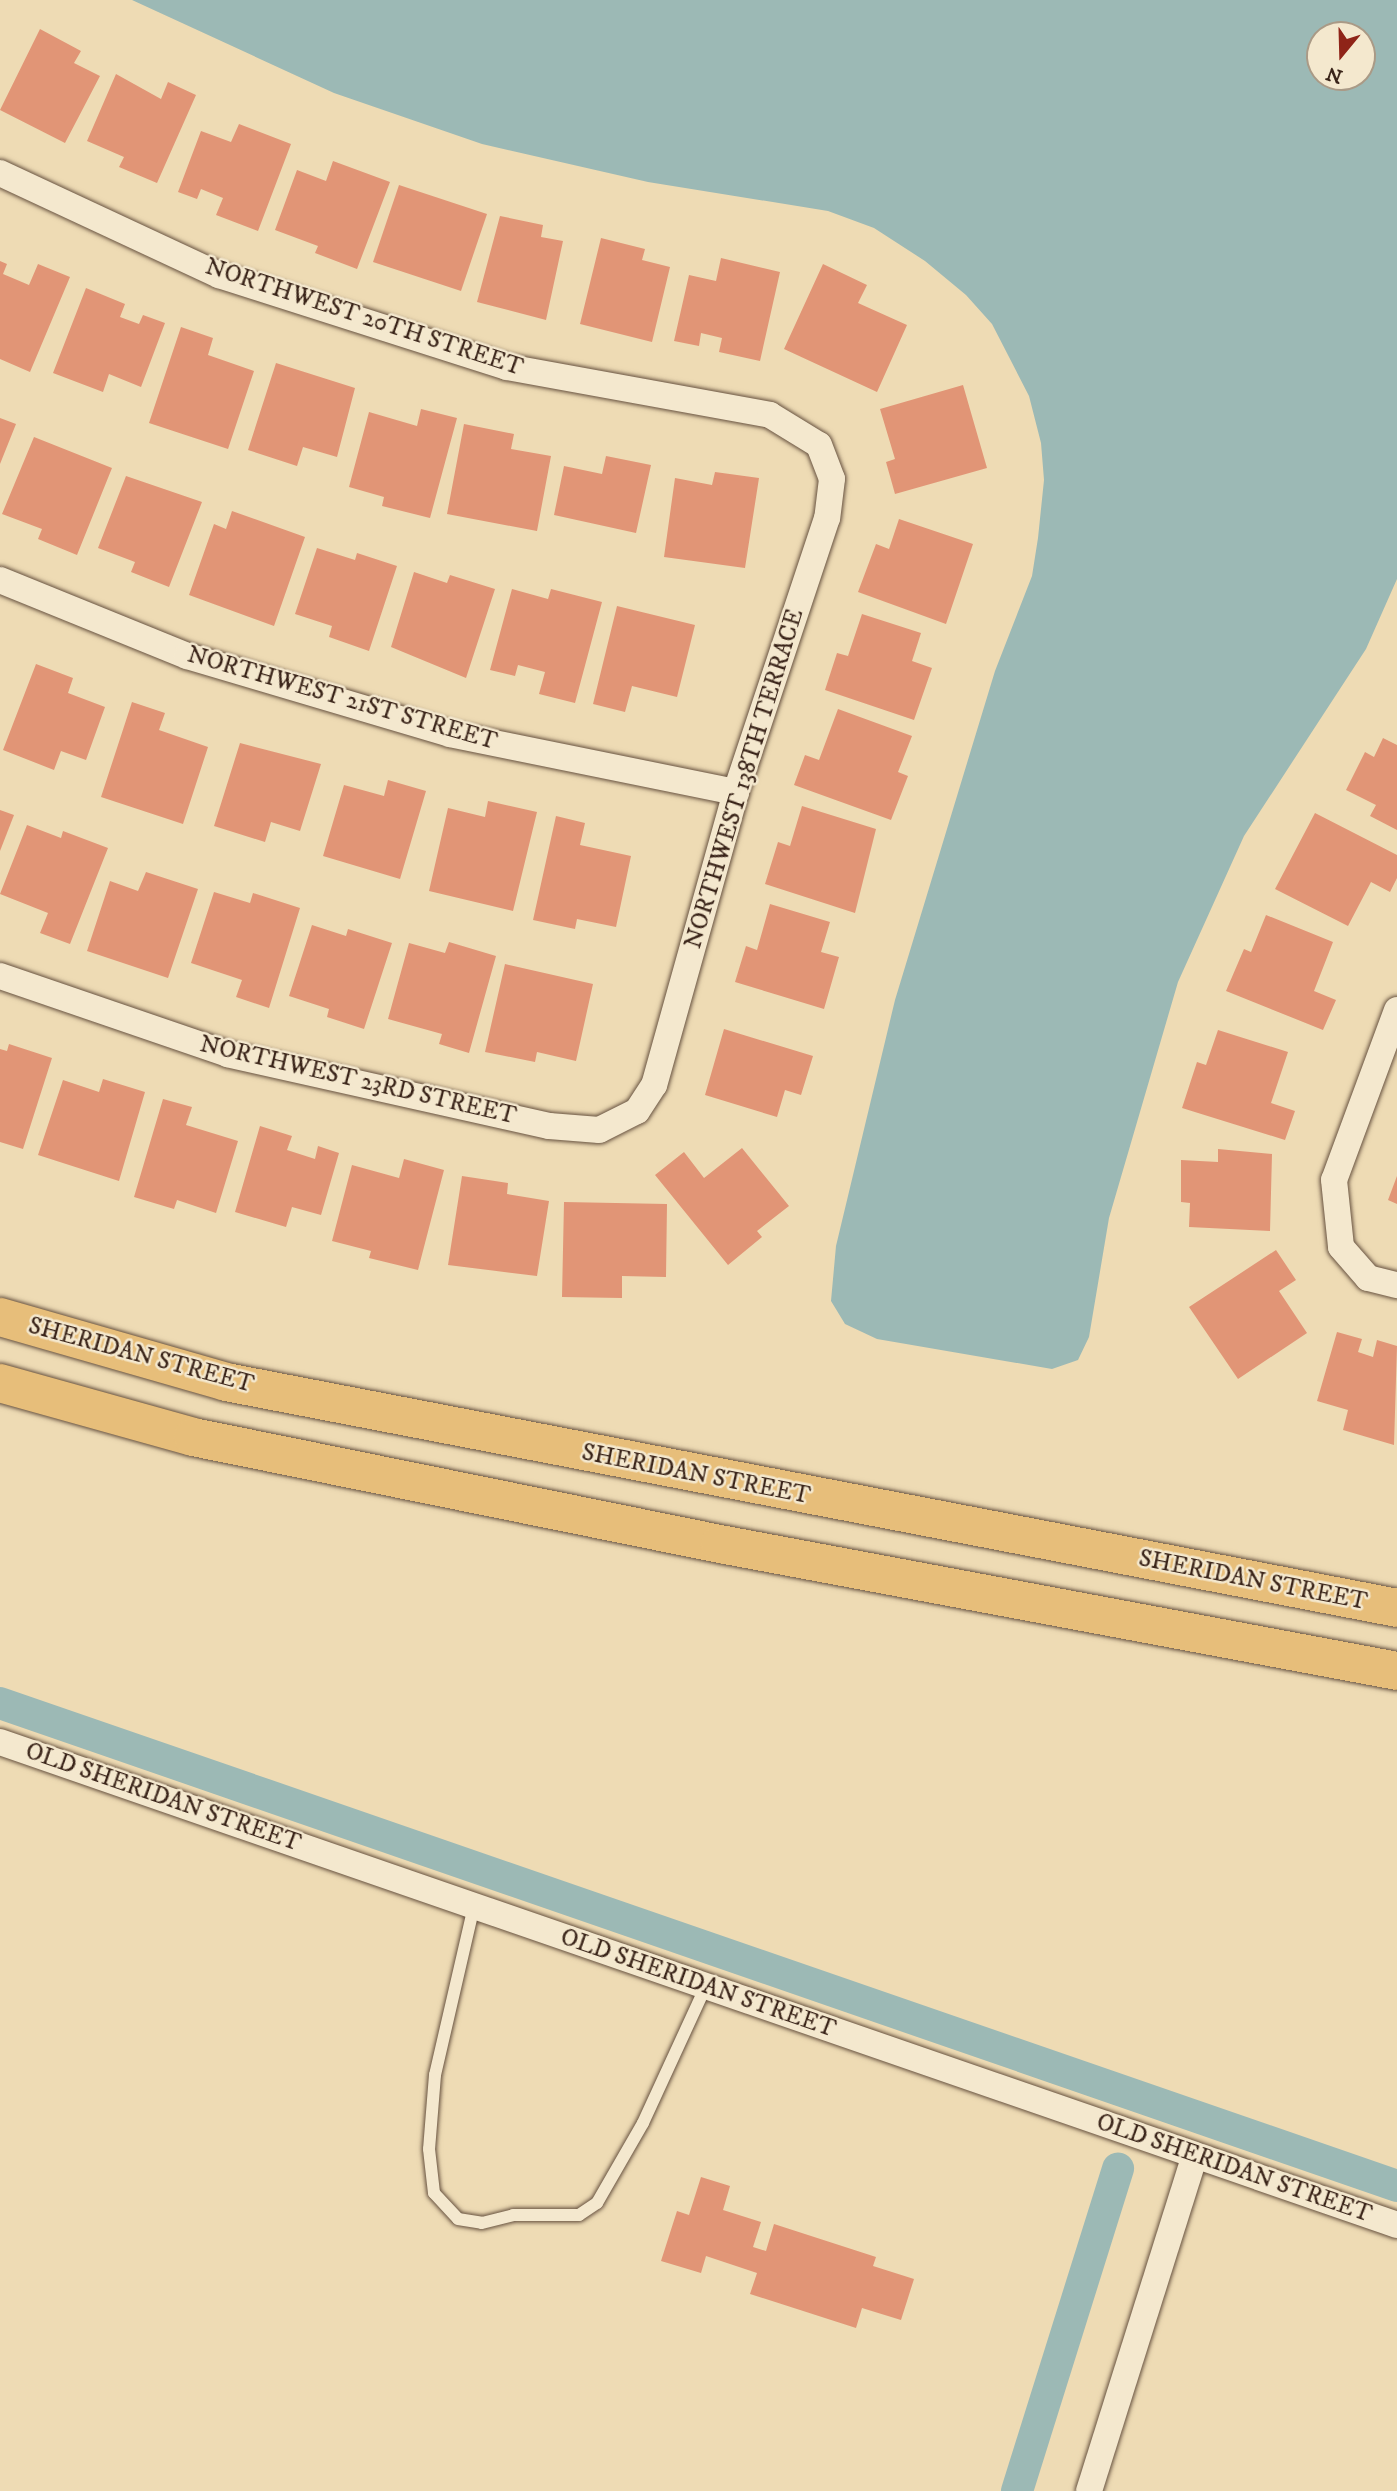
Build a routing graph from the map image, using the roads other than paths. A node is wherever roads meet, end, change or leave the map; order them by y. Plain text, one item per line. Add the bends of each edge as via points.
1 (0, 173) edge
2 (819, 445) joint
3 (0, 580) edge
4 (736, 792) junction
5 (0, 976) edge
6 (1397, 1010) edge
7 (637, 1111) joint
8 (1397, 1285) edge
9 (0, 1317) edge
10 (0, 1382) edge
11 (1397, 1608) edge
12 (1397, 1671) edge
13 (0, 1742) edge
14 (474, 1906) junction
15 (706, 1986) junction
16 (1195, 2155) junction
17 (1397, 2225) edge
18 (1089, 2491) edge

1 - 2 street, NORTHWEST 20TH STREET via 219,275 507,367 770,415
2 - 4 street, NORTHWEST 138TH TERRACE via 832,480 827,518
3 - 4 street, NORTHWEST 21ST STREET via 187,656 450,734
4 - 7 street, NORTHWEST 138TH TERRACE via 654,1085
5 - 7 street, NORTHWEST 23RD STREET via 228,1054 549,1126 599,1130
6 - 8 street via 1334,1180 1341,1247 1368,1278
9 - 11 main road, SHERIDAN STREET via 226,1382
10 - 12 main road via 193,1437 720,1544
13 - 14 street, OLD SHERIDAN STREET
14 - 15 street, OLD SHERIDAN STREET
14 - 15 lane via 435,2075 429,2149 433,2193 458,2218 482,2224 513,2215 579,2215 597,2203 643,2123
15 - 16 street, OLD SHERIDAN STREET
16 - 17 street, OLD SHERIDAN STREET
16 - 18 street

